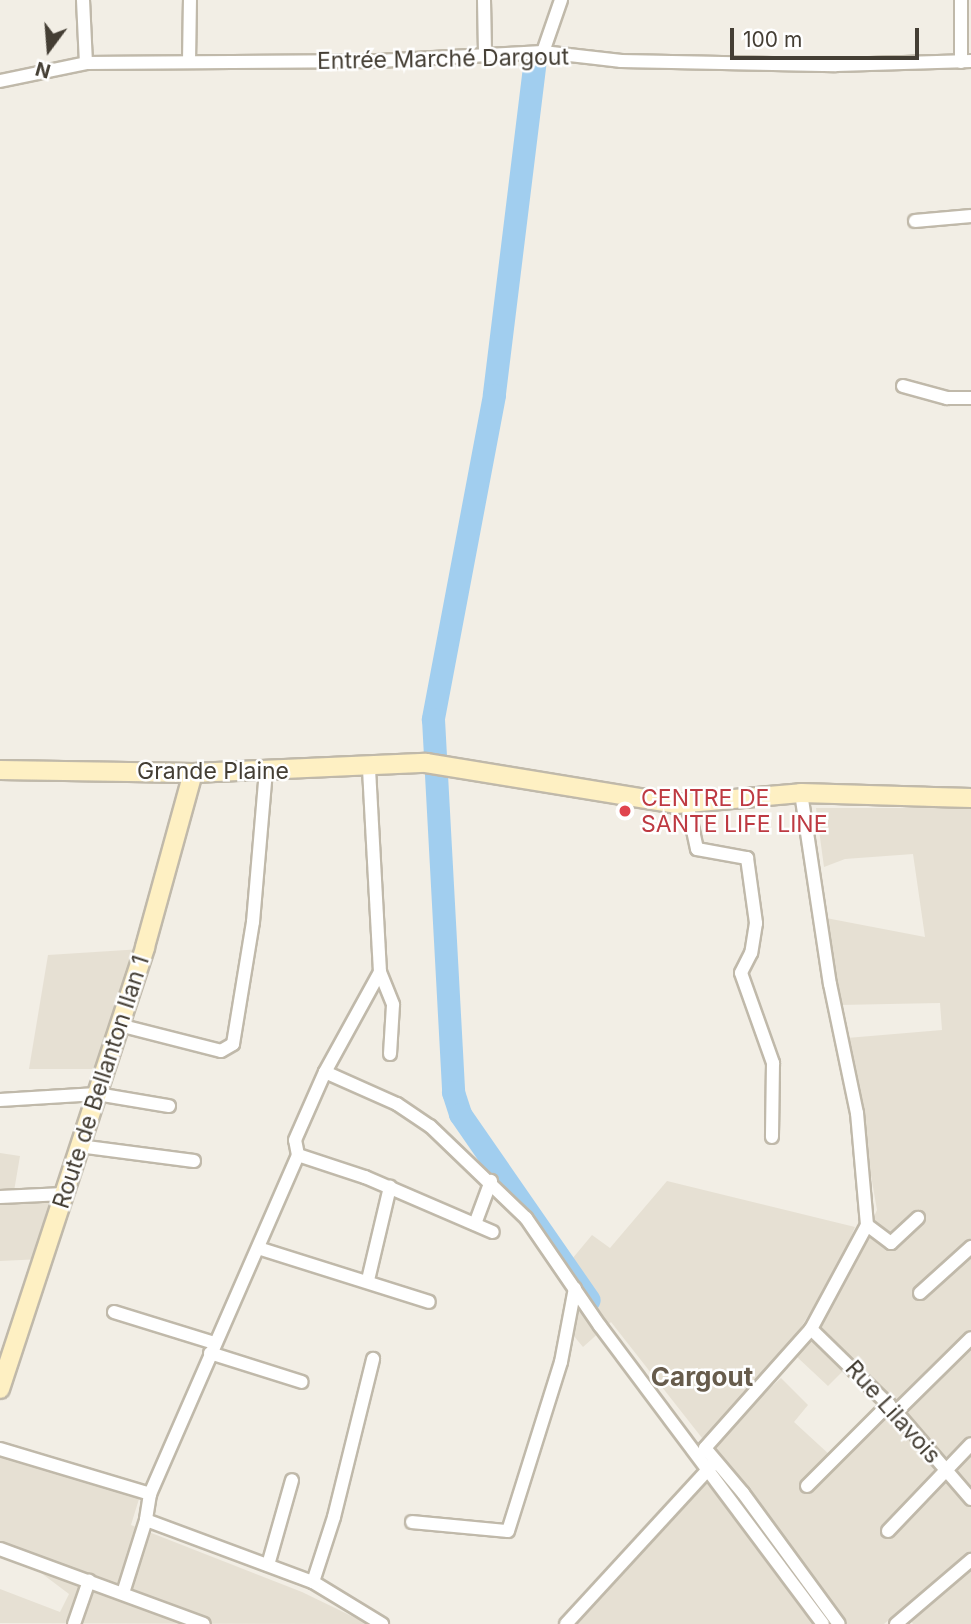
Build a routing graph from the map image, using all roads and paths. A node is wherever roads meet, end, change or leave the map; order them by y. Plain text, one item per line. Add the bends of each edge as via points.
1 (83, 0) edge
2 (190, 0) edge
3 (484, 0) edge
4 (561, 0) edge
5 (961, 0) edge
6 (543, 52) junction
7 (485, 54) junction
8 (966, 61) edge
9 (189, 62) junction
10 (86, 63) junction
11 (0, 82) edge
12 (971, 216) edge
13 (915, 221) dead end
14 (903, 386) dead end
15 (971, 398) edge
16 (369, 768) junction
17 (0, 770) edge
18 (266, 771) junction
19 (193, 773) junction
20 (801, 793) junction
21 (971, 798) edge
22 (687, 803) junction
23 (380, 972) junction
24 (119, 1026) junction
25 (390, 1054) dead end
26 (325, 1072) junction
27 (97, 1094) junction
28 (0, 1100) edge
29 (169, 1107) dead end
30 (772, 1137) dead end
31 (79, 1146) junction
32 (298, 1155) junction
33 (194, 1161) dead end
34 (491, 1181) junction
35 (390, 1187) junction
36 (64, 1194) junction
37 (0, 1197) edge
38 (918, 1217) dead end
39 (475, 1224) junction
40 (867, 1225) junction
41 (493, 1232) dead end
42 (971, 1247) edge
43 (258, 1248) junction
44 (368, 1280) junction
45 (575, 1288) junction
46 (920, 1293) dead end
47 (429, 1302) dead end
48 (114, 1312) dead end
49 (811, 1329) junction
50 (971, 1338) edge
51 (212, 1348) junction
52 (373, 1359) dead end
53 (302, 1382) dead end
54 (0, 1389) edge
55 (892, 1408) junction
56 (971, 1444) edge
57 (0, 1449) edge
58 (713, 1464) junction
59 (946, 1470) junction
60 (292, 1480) dead end
61 (807, 1486) dead end
62 (150, 1494) junction
63 (738, 1496) junction
64 (971, 1499) edge
65 (146, 1521) junction
66 (412, 1522) dead end
67 (888, 1531) dead end
68 (0, 1549) edge
69 (971, 1560) edge
70 (268, 1565) junction
71 (89, 1581) junction
72 (313, 1582) junction
73 (123, 1593) junction
74 (74, 1624) edge
75 (204, 1624) edge
76 (382, 1624) edge
77 (566, 1624) edge
78 (823, 1624) edge
79 (839, 1624) edge
80 (896, 1624) edge

1 - 10 street
2 - 9 street
3 - 7 street
4 - 6 street
5 - 8 street
6 - 7 street, Entrée Marché Dargout
6 - 8 street, Entrée Marché Dargout via 621,61
7 - 9 street, Entrée Marché Dargout via 378,61
9 - 10 street, Entrée Marché Dargout
10 - 11 street, Entrée Marché Dargout
12 - 13 street
14 - 15 street via 947,398
16 - 18 street, Grande Plaine
16 - 22 street, Grande Plaine via 434,764
16 - 23 street
17 - 19 street, Grande Plaine
18 - 19 street, Grande Plaine
18 - 24 street via 253,922 233,1044 221,1051
19 - 24 street, Route de Bellanton Ilan 1
20 - 21 street, Grande Plaine
20 - 22 street, Grande Plaine
20 - 40 street via 830,984 857,1113
22 - 30 street via 697,849 747,858 756,923 751,953 741,973 773,1063
23 - 25 street via 393,1005
23 - 26 street
24 - 27 street, Route de Bellanton Ilan 1
26 - 32 street via 295,1140
26 - 34 street via 397,1104 430,1126
27 - 28 street
27 - 29 street
27 - 31 street, Route de Bellanton Ilan 1
31 - 33 street
31 - 36 street, Route de Bellanton Ilan 1
32 - 35 street
32 - 43 street
34 - 39 street
34 - 45 street via 526,1218
35 - 39 street
35 - 44 street
36 - 37 street
36 - 54 street, Route de Bellanton Ilan 1
38 - 40 street via 891,1243
39 - 41 street
40 - 49 street
42 - 46 street
43 - 44 street
43 - 51 street
44 - 47 street
45 - 58 street
45 - 66 street via 561,1362 508,1531
48 - 51 street
49 - 55 street, Rue Lilavois
49 - 58 street via 705,1448
50 - 55 street
51 - 53 street
51 - 62 street
52 - 72 street
55 - 59 street, Rue Lilavois
55 - 61 street
56 - 59 street
57 - 62 street
58 - 63 street
58 - 77 street
59 - 64 street, Rue Lilavois
59 - 67 street
60 - 70 street
62 - 65 street
63 - 78 street
63 - 79 street
65 - 70 street
65 - 73 street
68 - 71 street
69 - 80 street
70 - 72 street
71 - 73 street
71 - 74 street
72 - 76 street
73 - 75 street

